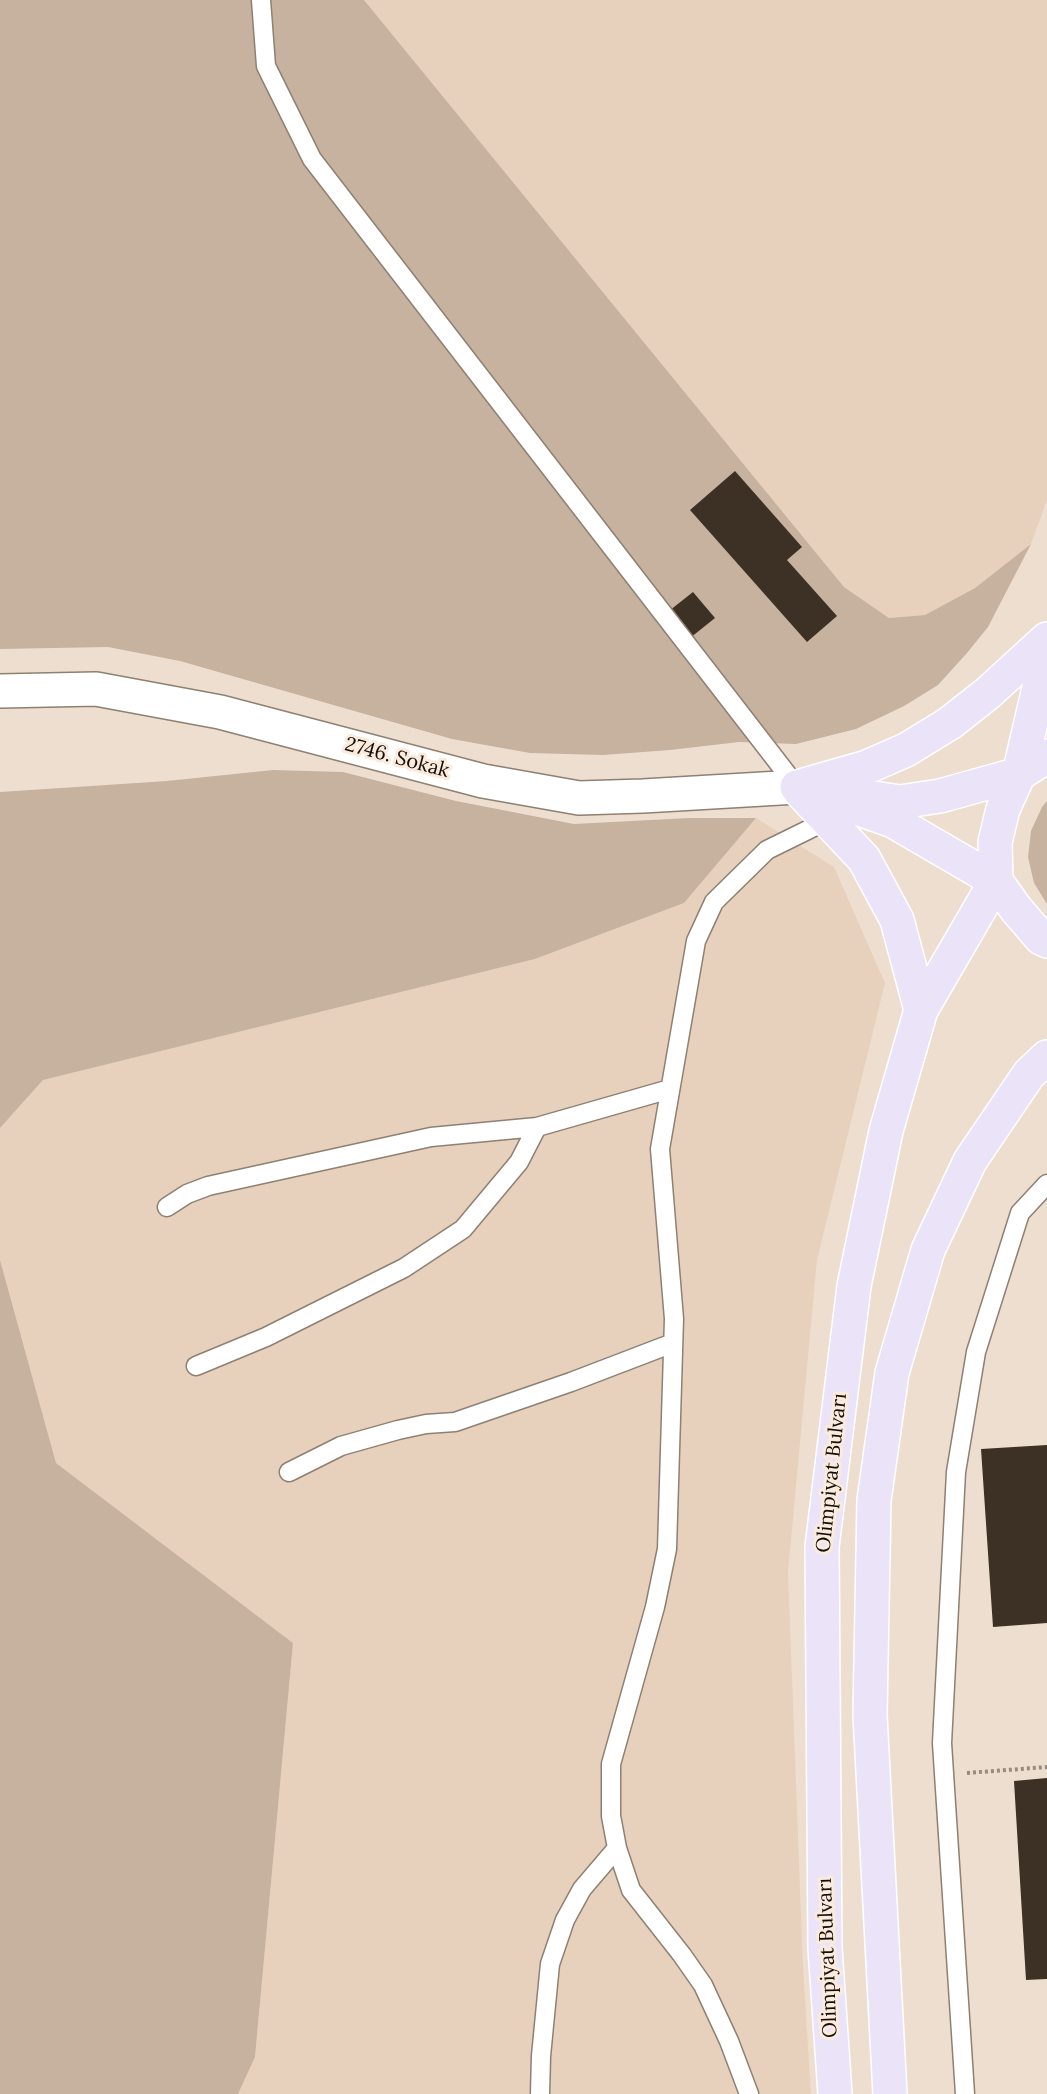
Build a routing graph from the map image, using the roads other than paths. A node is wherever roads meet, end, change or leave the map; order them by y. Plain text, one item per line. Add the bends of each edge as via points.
1 (261, 0) edge
2 (1047, 639) edge
3 (1047, 660) edge
4 (0, 691) edge
5 (1047, 756) edge
6 (1019, 774) junction
7 (797, 787) junction
8 (828, 820) junction
9 (996, 881) junction
10 (1047, 941) edge
11 (921, 1010) junction
12 (1047, 1057) edge
13 (670, 1089) junction
14 (537, 1127) junction
15 (1047, 1184) edge
16 (167, 1207) dead end
17 (673, 1342) junction
18 (196, 1366) dead end
19 (289, 1472) dead end
20 (617, 1848) junction
21 (540, 2094) edge
22 (749, 2094) edge
23 (835, 2094) edge
24 (890, 2094) edge
25 (964, 2094) edge

1 - 7 lane via 267,66 312,159
2 - 7 main road via 950,723 906,750 867,768
3 - 6 main road
4 - 7 street, 2746. Sokak via 96,689 119,693 220,712 483,781 579,798
5 - 6 main road
6 - 7 main road via 940,796 900,802
6 - 9 main road via 1003,809 995,842
7 - 8 main road
7 - 9 main road via 892,821
8 - 11 main road via 864,859 897,920
8 - 13 lane via 767,850 714,902 696,941
9 - 10 main road
9 - 11 main road, Olimpiyat Bulvarı
11 - 23 main road, Olimpiyat Bulvarı via 886,1131 854,1286 822,1547 825,1948
12 - 24 main road via 1029,1074 970,1161 928,1250 892,1373 874,1500 870,1715
13 - 14 lane
13 - 17 lane via 660,1149
14 - 16 lane via 431,1137 208,1186
14 - 18 lane via 519,1162 463,1229 404,1268 266,1337
15 - 25 lane via 1020,1213 976,1352 956,1472 942,1743
17 - 19 lane via 455,1422 426,1424 341,1446
17 - 20 lane via 667,1549 655,1607 611,1764 611,1816
20 - 21 lane via 582,1889 565,1920 550,1964
20 - 22 lane via 631,1890 702,1985

